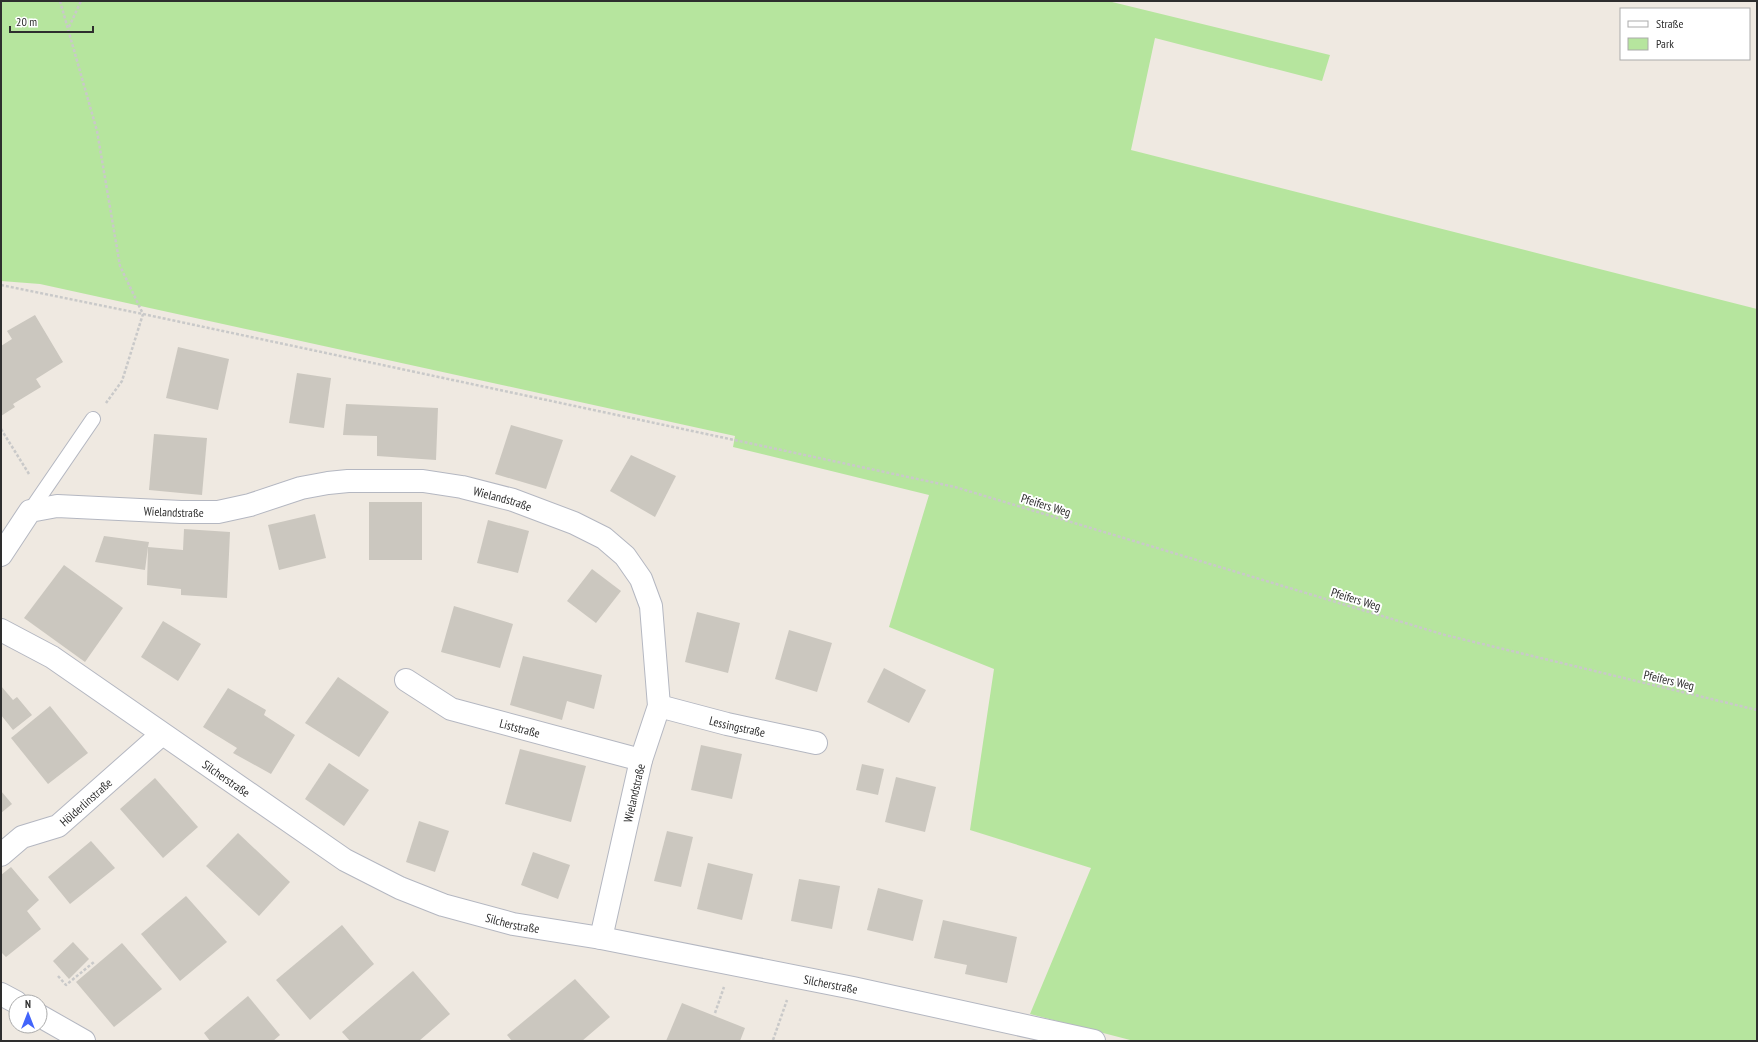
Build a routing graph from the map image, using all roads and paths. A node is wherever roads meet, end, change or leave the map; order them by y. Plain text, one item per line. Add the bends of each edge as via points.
1 (60, 1) edge
2 (81, 1) edge
3 (69, 27) junction
4 (1, 285) edge
5 (143, 314) junction
6 (93, 419) joint
7 (1, 429) edge
8 (4, 434) junction
9 (1, 436) edge
10 (36, 503) junction
11 (1, 555) edge
12 (1, 630) edge
13 (406, 680) dead end
14 (659, 706) junction
15 (1757, 710) edge
16 (162, 734) junction
17 (816, 743) dead end
18 (641, 760) junction
19 (1, 855) edge
20 (601, 938) junction
21 (94, 962) dead end
22 (58, 976) dead end
23 (794, 976) junction
24 (48, 1021) edge
25 (773, 1040) edge
26 (1084, 1040) edge
27 (84, 1041) edge

1 - 3 path
2 - 3 path
3 - 5 path via 97,131 120,266
4 - 5 path, Pfeifers Weg
5 - 6 path via 122,381
5 - 15 path, Pfeifers Weg via 955,487 1445,635
6 - 10 lane
7 - 8 path
8 - 9 path
8 - 10 path
10 - 11 street
10 - 14 street, Wielandstraße via 218,512 250,505 301,488 348,481 422,481 462,487 513,500 574,523 604,538 625,556 640,579 651,606
12 - 16 street, Silcherstraße via 52,657
13 - 18 street, Liststraße via 451,709
14 - 17 street, Lessingstraße
14 - 18 street, Wielandstraße
16 - 19 street, Hölderlinstraße via 58,826 22,837
16 - 20 street, Silcherstraße via 346,860 400,888 443,905 513,924
18 - 20 street, Wielandstraße
20 - 23 street, Silcherstraße
21 - 22 path via 66,985
23 - 25 path
23 - 26 street, Silcherstraße via 881,993
24 - 27 street

